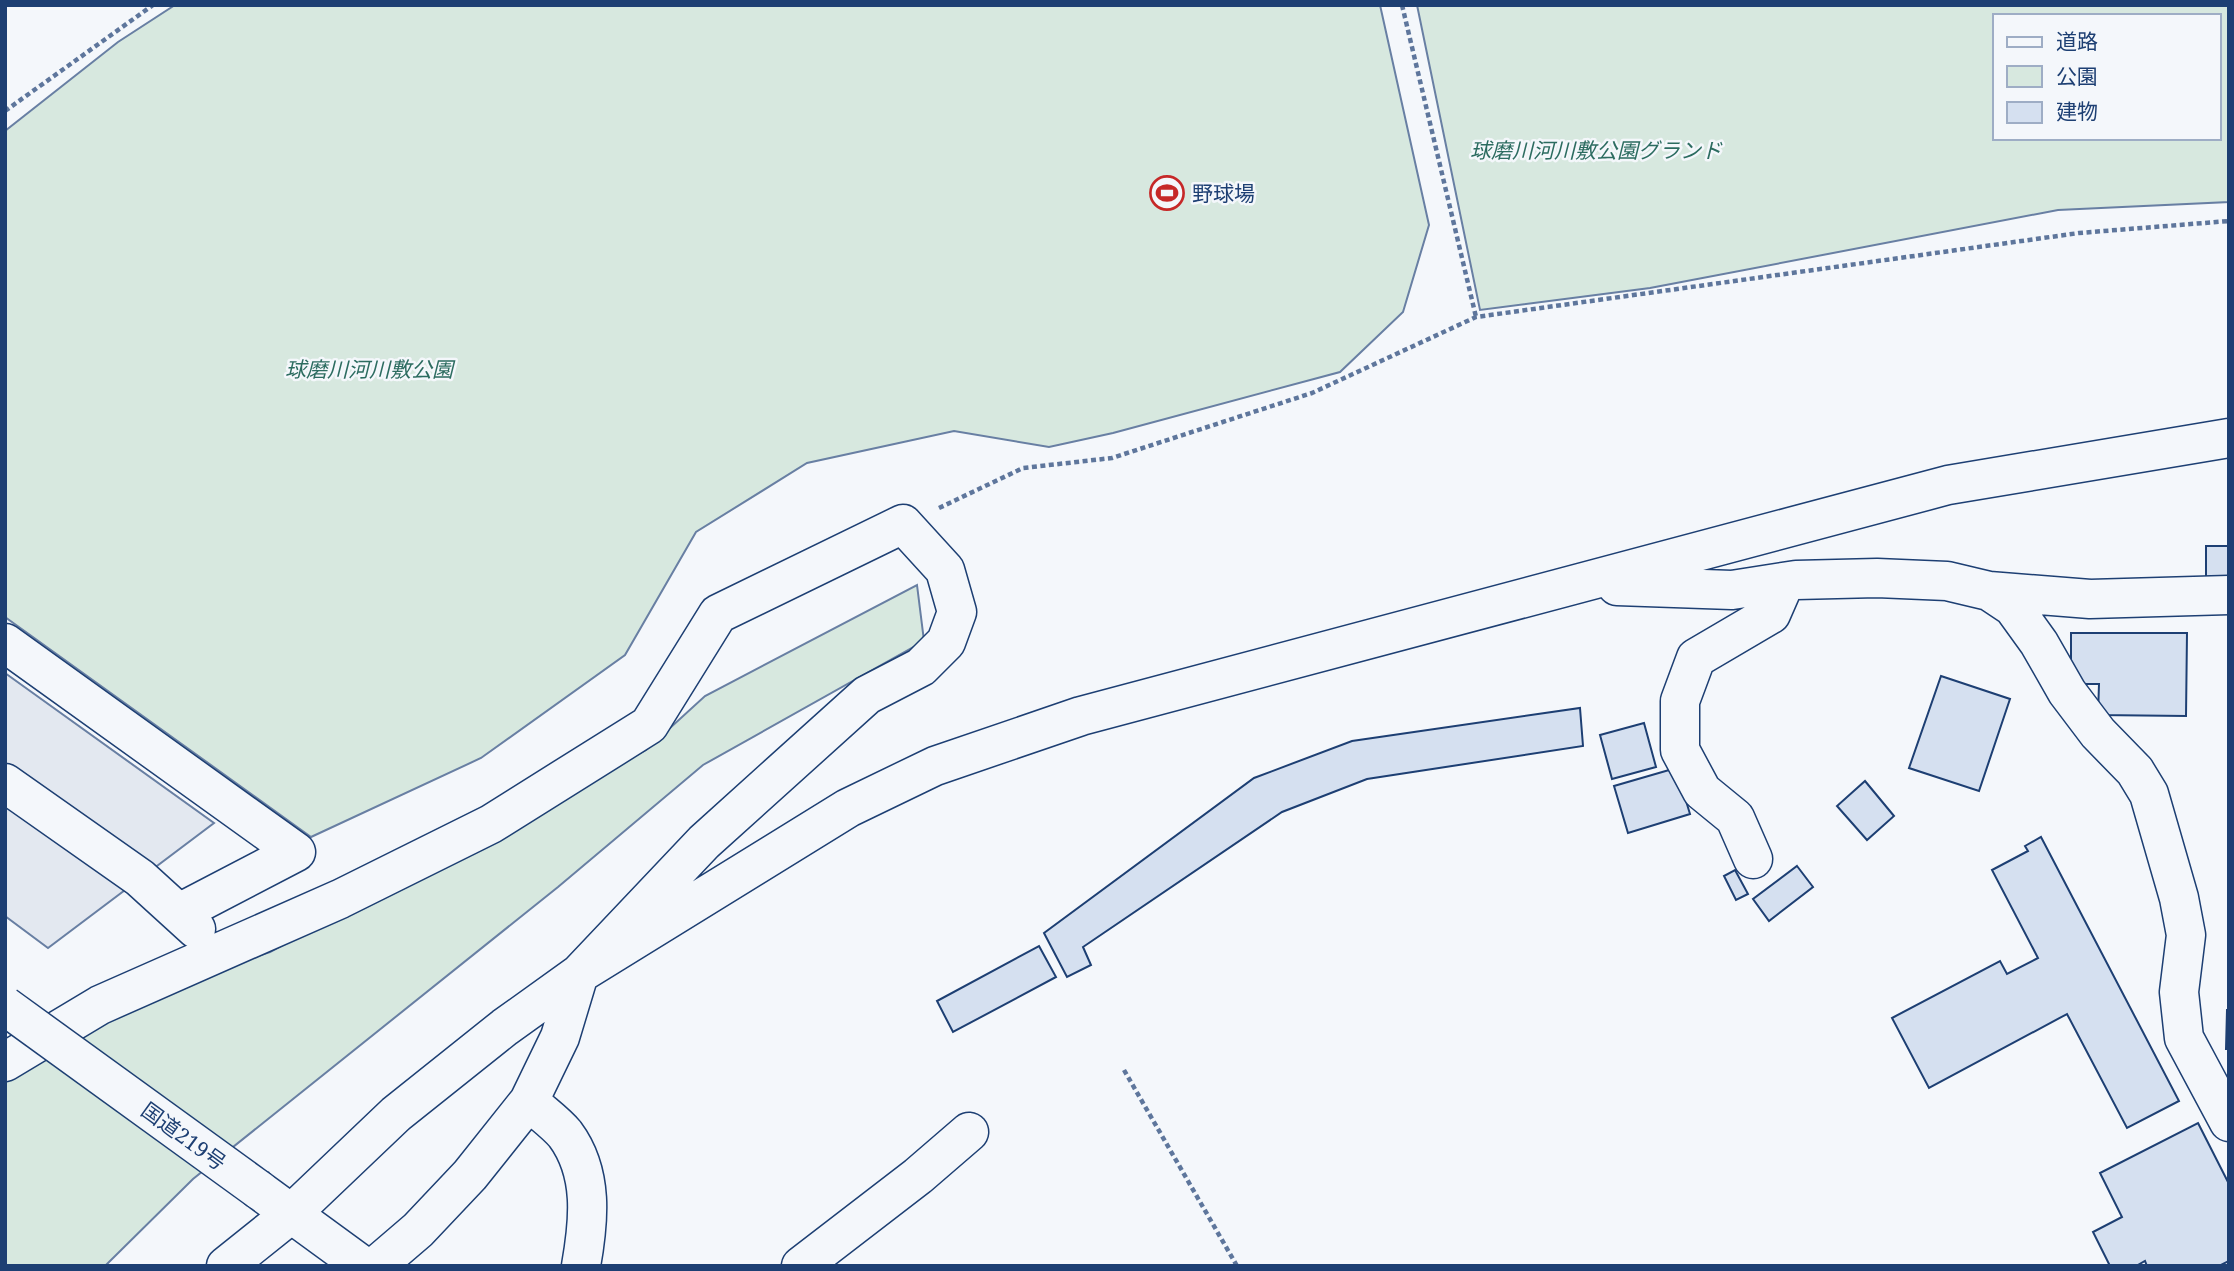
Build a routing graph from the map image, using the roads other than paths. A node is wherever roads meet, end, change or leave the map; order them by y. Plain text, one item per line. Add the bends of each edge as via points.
1 (2229, 438) edge
2 (1785, 582) junction
3 (1582, 583) junction
4 (1989, 591) junction
5 (2229, 595) edge
6 (5, 643) edge
7 (5, 783) edge
8 (1753, 859) dead end
9 (179, 913) junction
10 (221, 951) junction
11 (579, 974) junction
12 (5, 1006) edge
13 (5, 1062) edge
14 (529, 1101) junction
15 (2229, 1122) edge
16 (969, 1132) dead end
17 (291, 1214) junction
18 (361, 1262) edge
19 (226, 1266) edge
20 (581, 1266) edge
21 (802, 1266) edge

1 - 3 main road via 1948,485
2 - 3 main road via 1732,590
2 - 4 main road via 1891,579 1947,582
2 - 8 main road via 1771,614 1696,658 1680,701 1680,750 1702,791 1735,818
3 - 11 main road via 1081,716 935,765 848,808
4 - 5 main road via 2090,599
4 - 15 main road via 2013,607 2067,692 2149,794 2186,936 2179,992 2184,1038
6 - 9 main road via 296,852
7 - 9 main road via 140,878
9 - 10 main road
10 - 11 main road via 340,899 491,824 649,726 718,614 903,524 945,570 957,612 946,642 922,667 867,695 725,823
10 - 13 main road via 100,1005
11 - 14 main road via 561,1037
11 - 17 main road via 396,1114
12 - 17 main road, 国道219号, bridge
14 - 18 main road via 470,1175 418,1230
14 - 20 main road via 565,1135 584,1173 589,1222
16 - 21 main road
17 - 18 main road, 国道219号
17 - 19 main road

